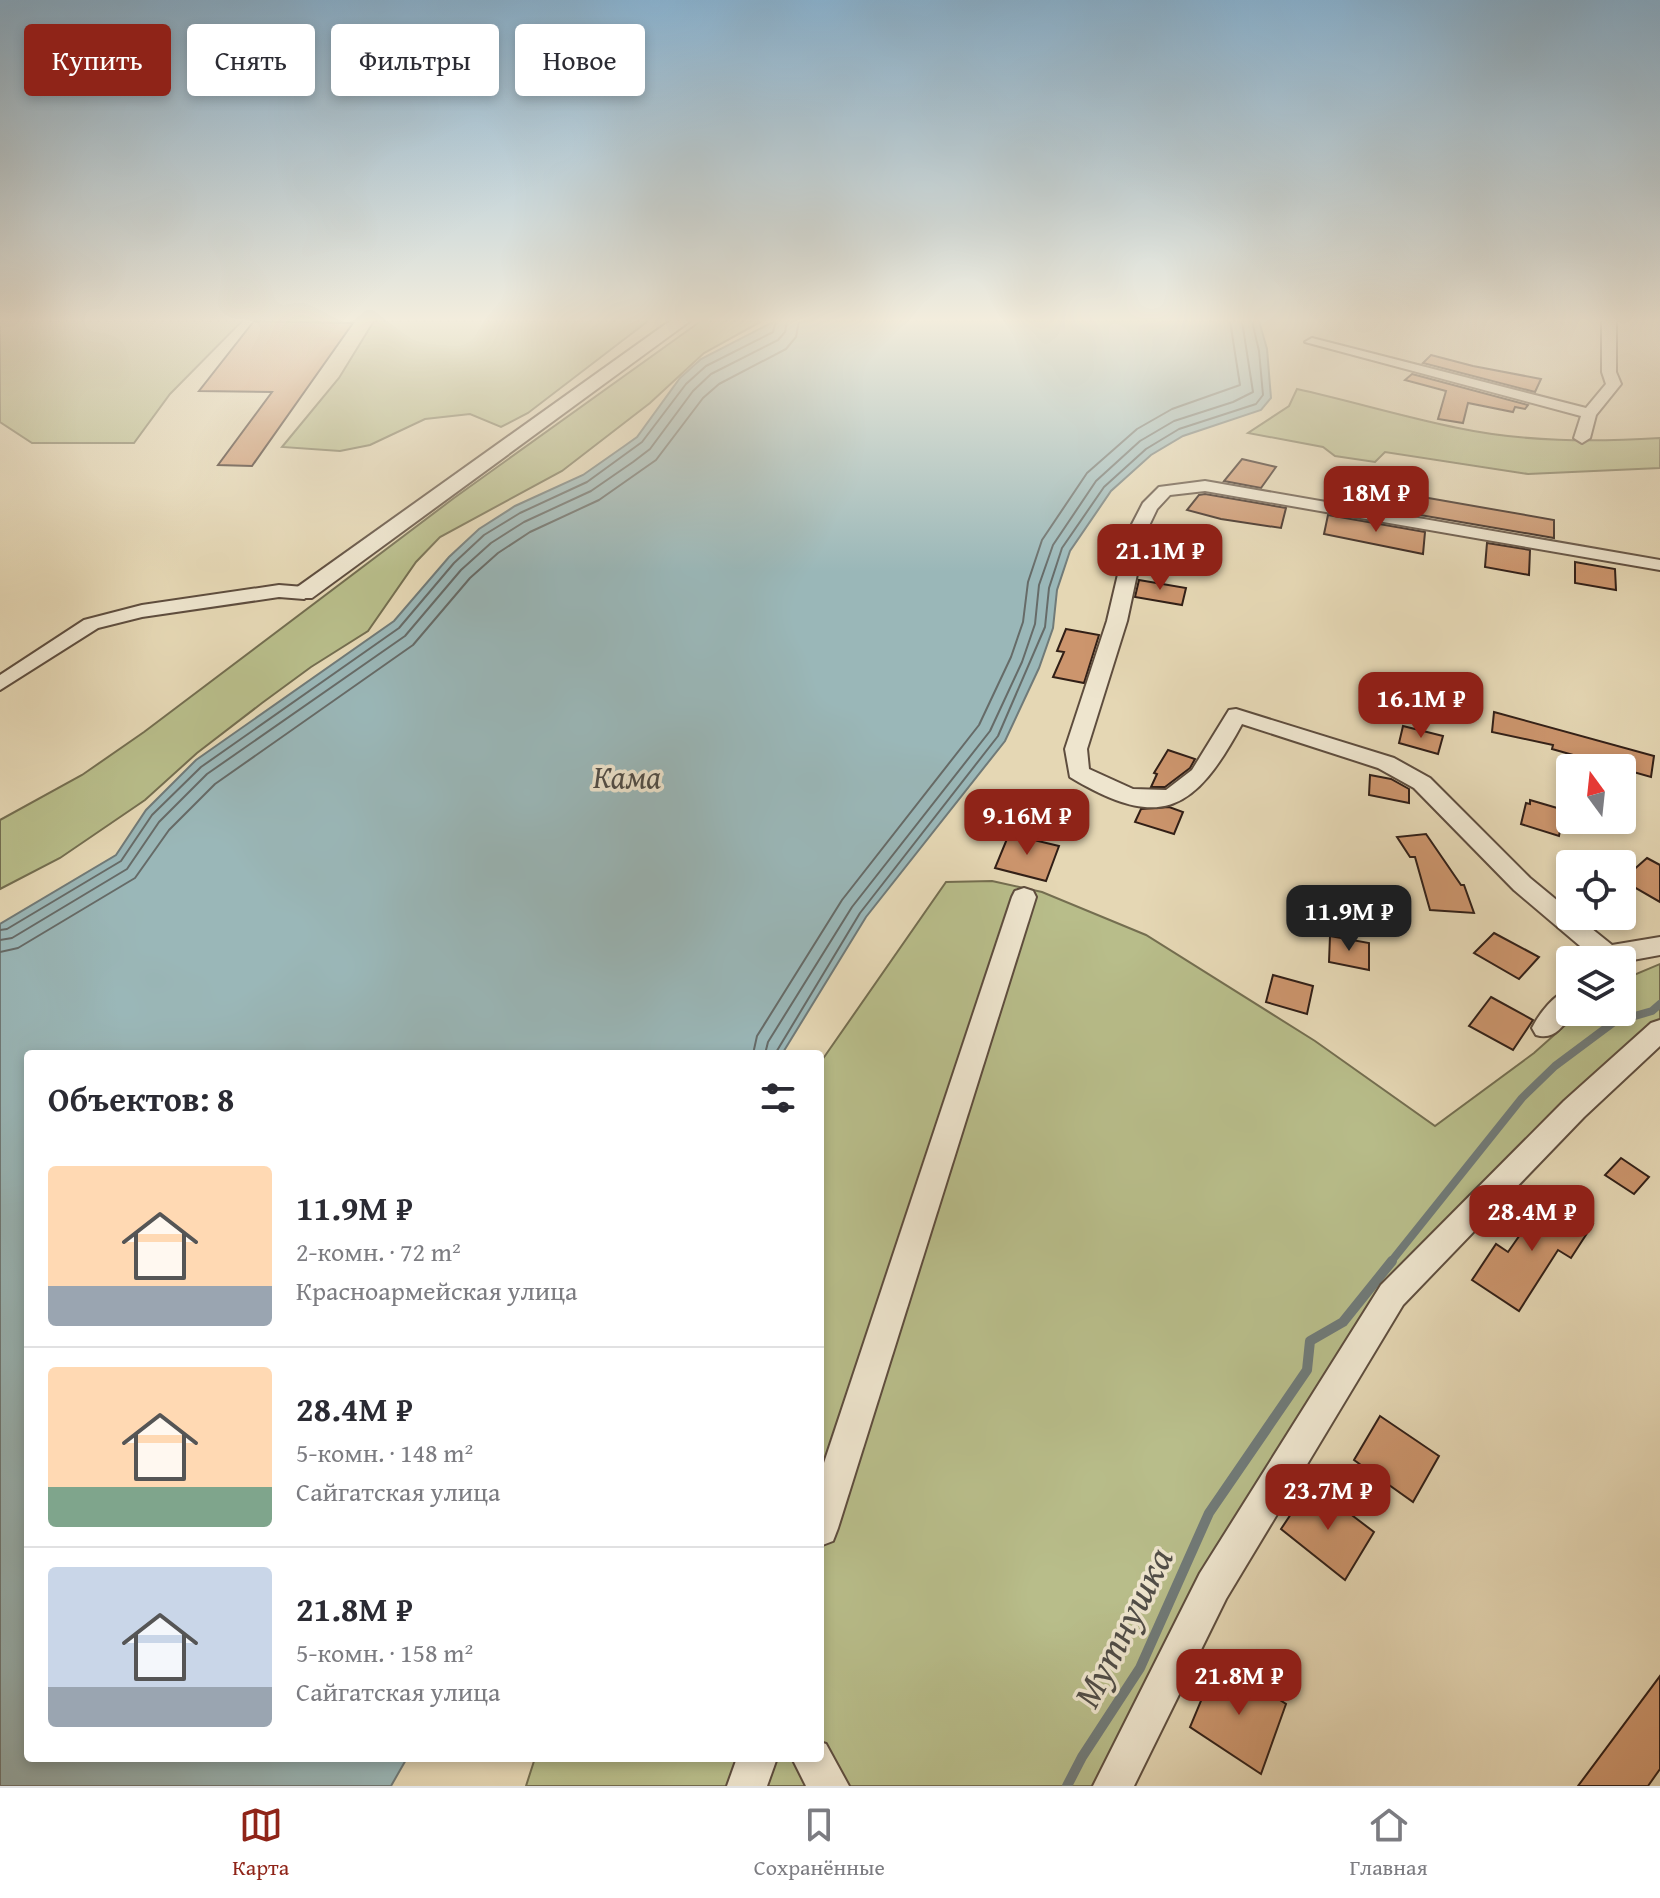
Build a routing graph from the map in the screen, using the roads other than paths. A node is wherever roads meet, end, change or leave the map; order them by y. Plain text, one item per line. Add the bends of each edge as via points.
1 (566, 404) edge
2 (1552, 404) edge
3 (1597, 404) edge
4 (1589, 414) junction
5 (1582, 438) dead end
6 (1660, 565) edge
7 (304, 593) joint
8 (0, 684) edge
9 (1024, 897) dead end
10 (1592, 946) edge
11 (1660, 946) edge
12 (1636, 951) edge
13 (1556, 1015) edge
14 (1545, 1028) dead end
15 (1660, 1030) edge
16 (824, 1516) edge
17 (756, 1762) edge
18 (814, 1762) edge
19 (747, 1786) edge
20 (829, 1786) edge
21 (1113, 1786) edge

1 - 7 street
2 - 4 street
3 - 4 street
4 - 5 street
6 - 10 street via 1205,486 1165,491 1149,507 1137,532 1117,621 1076,749 1078,772 1108,791 1140,798 1181,793 1203,771 1236,715 1386,763 1422,783
7 - 8 street via 264,593 91,624
9 - 16 street
11 - 12 street
13 - 14 street
15 - 21 street via 1574,1109 1392,1295 1213,1586
17 - 19 street
18 - 20 street

